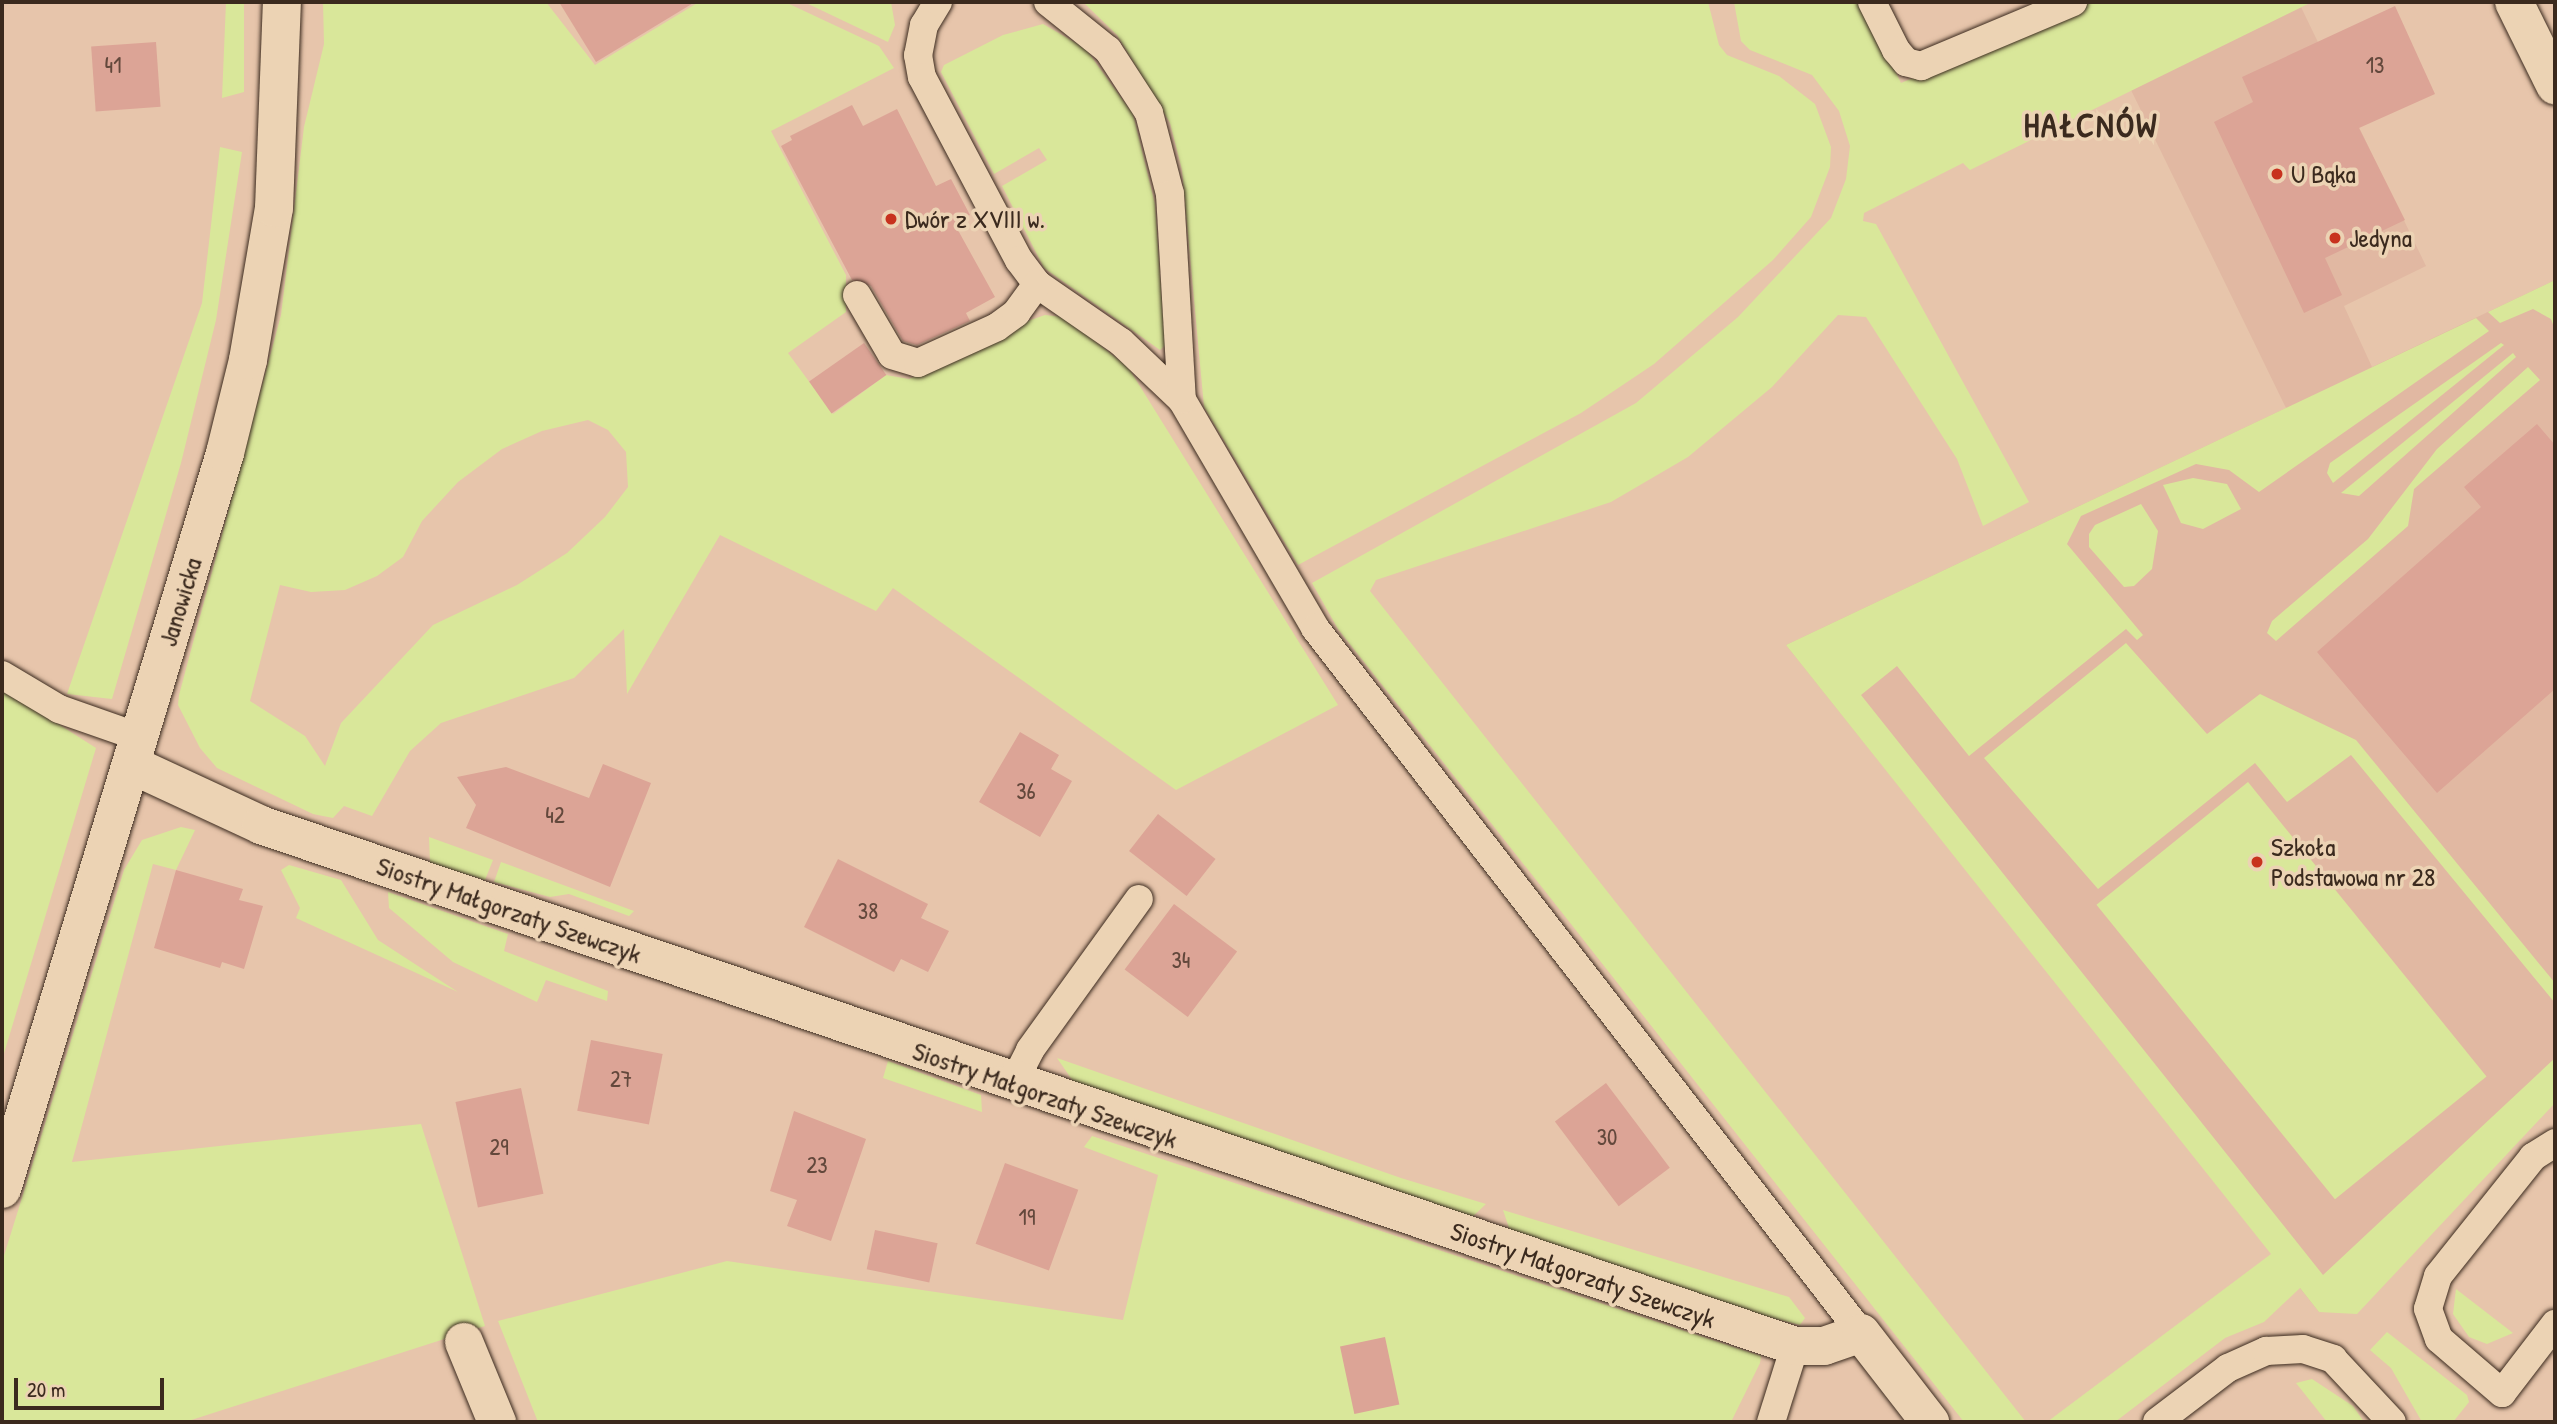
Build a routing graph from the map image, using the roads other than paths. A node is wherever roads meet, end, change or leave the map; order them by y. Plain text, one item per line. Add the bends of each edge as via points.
1 (282, 2) edge
2 (938, 2) edge
3 (1048, 2) edge
4 (1872, 2) edge
5 (2073, 2) edge
6 (2514, 2) edge
7 (2555, 85) edge
8 (1037, 284) junction
9 (857, 295) dead end
10 (1182, 401) junction
11 (2, 675) edge
12 (135, 751) junction
13 (1139, 900) dead end
14 (1013, 1084) junction
15 (2555, 1143) edge
16 (2, 1189) edge
17 (2555, 1324) edge
18 (1861, 1333) junction
19 (464, 1342) dead end
20 (1795, 1346) junction
21 (497, 1422) edge
22 (1771, 1422) edge
23 (1930, 1422) edge
24 (2157, 1422) edge
25 (2392, 1422) edge

1 - 12 street, Janowicka via 274,208 253,333 225,453
2 - 8 lane via 925,24 918,55 922,77 1019,260
3 - 10 lane via 1108,50 1149,113 1170,194
4 - 5 lane via 1896,50 1906,62 1921,66
6 - 7 street
8 - 9 lane via 1016,313 997,327 918,363 892,355
8 - 10 lane via 1121,342
10 - 18 lane via 1315,628
11 - 12 lane
12 - 14 street, Siostry Małgorzaty Szewczyk via 261,825
12 - 16 street, Janowicka
13 - 14 lane via 1030,1051
14 - 20 street, Siostry Małgorzaty Szewczyk
15 - 17 lane via 2533,1157 2438,1276 2428,1309 2439,1339 2502,1393
18 - 20 street, Siostry Małgorzaty Szewczyk via 1824,1346
18 - 23 street
19 - 21 street
20 - 22 lane
24 - 25 lane via 2228,1368 2266,1351 2303,1349 2333,1359

